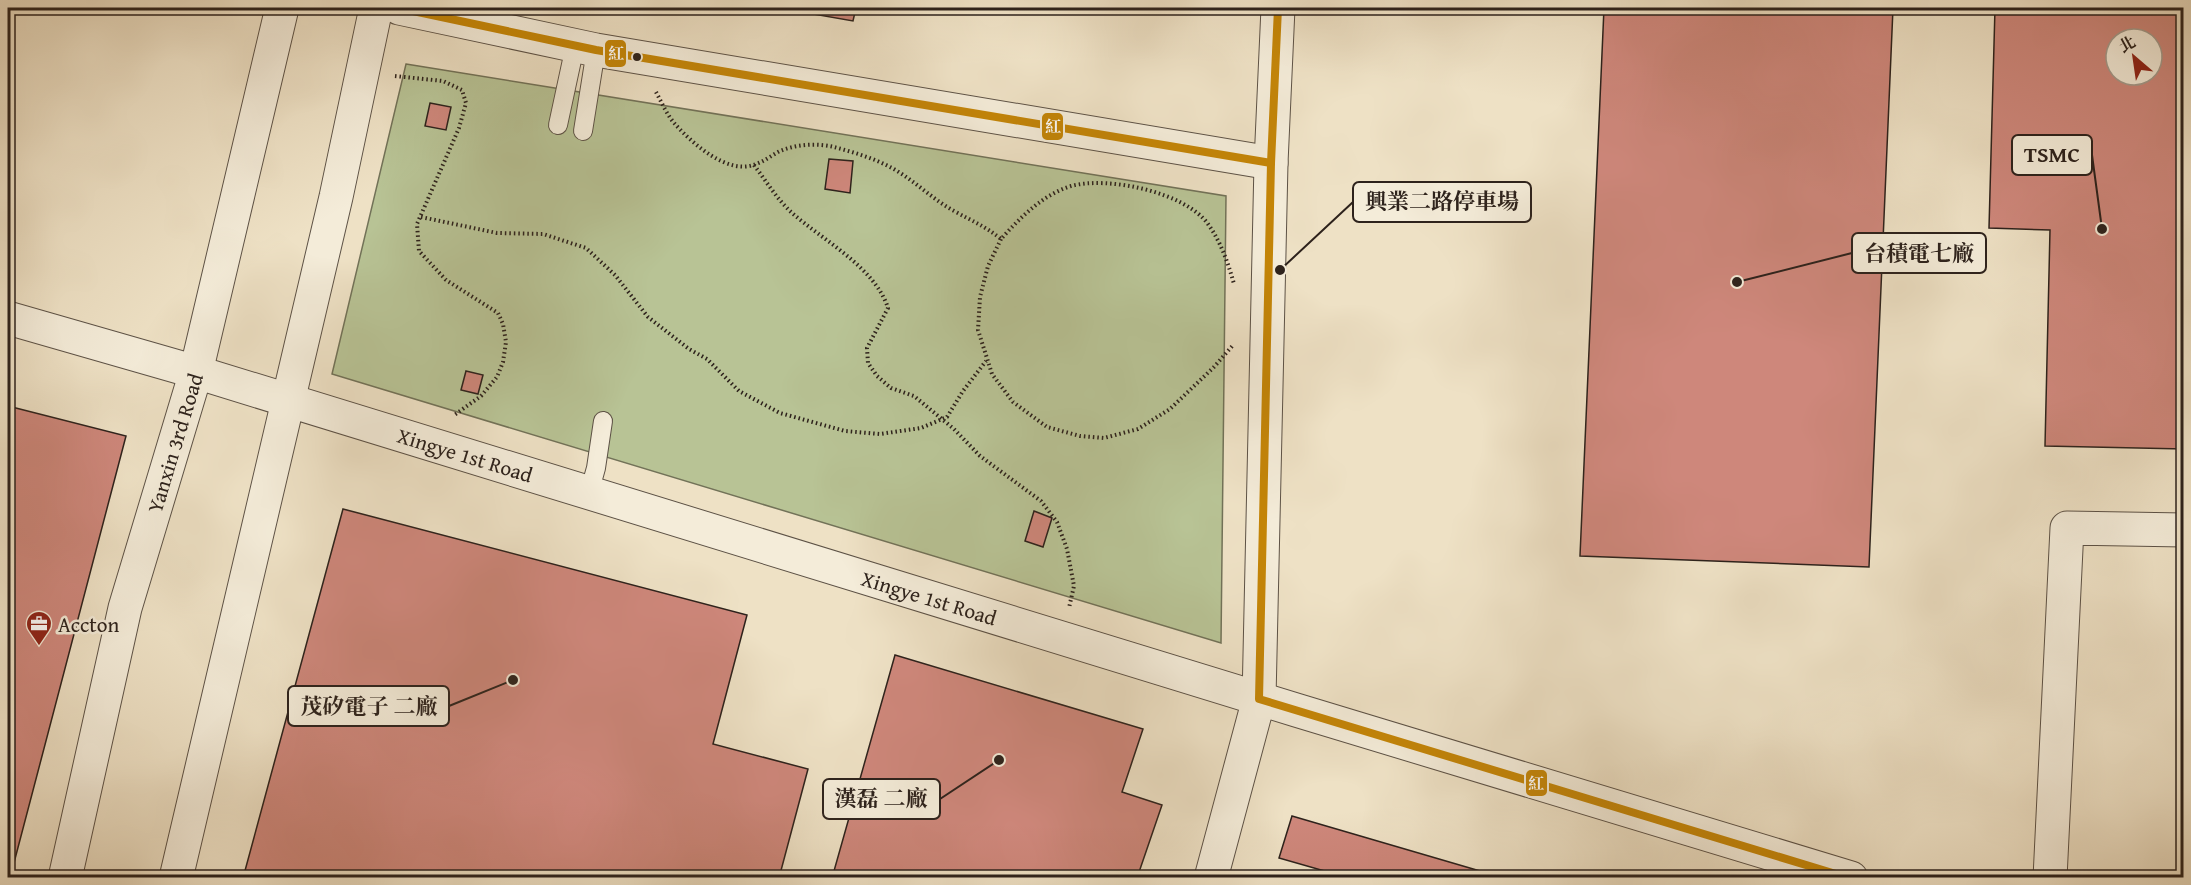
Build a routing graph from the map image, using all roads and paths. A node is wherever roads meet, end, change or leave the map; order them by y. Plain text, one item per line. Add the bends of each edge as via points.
1 (282, 8) edge
2 (376, 8) edge
3 (399, 8) edge
4 (1278, 8) edge
5 (586, 48) junction
6 (394, 76) dead end
7 (655, 92) dead end
8 (558, 125) dead end
9 (583, 131) dead end
10 (1271, 163) junction
11 (754, 165) junction
12 (421, 217) junction
13 (1001, 239) junction
14 (1235, 293) dead end
15 (8, 318) edge
16 (1234, 343) dead end
17 (986, 361) junction
18 (196, 372) junction
19 (289, 400) junction
20 (450, 418) dead end
21 (941, 419) junction
22 (603, 421) dead end
23 (590, 493) junction
24 (2184, 530) edge
25 (1069, 609) dead end
26 (1259, 699) junction
27 (74, 875) edge
28 (176, 878) edge
29 (1211, 878) edge
30 (1851, 878) edge
31 (2050, 878) edge

1 - 18 street, Yanxin 3rd Road
2 - 19 street
3 - 5 street
4 - 10 street
5 - 8 lane
5 - 9 lane
5 - 10 street
6 - 12 path via 443,81 462,90 466,103
7 - 11 path via 673,122 701,150 740,167
10 - 26 street
11 - 13 path via 800,145 832,147 864,156 891,167
11 - 21 path via 789,210 861,268 883,293 888,308 867,348 868,363 891,388 914,396
12 - 20 path via 417,224 419,251 446,280 498,314 506,342 497,377 481,396
12 - 21 path via 498,233 543,234 586,248 615,275 648,317 706,359 739,391 780,413 845,431 880,434 921,428
13 - 14 path via 1024,213 1070,187 1097,182 1130,186 1164,195 1207,222 1227,261
13 - 17 path via 988,266 980,297 978,330
15 - 18 street, Xingye 1st Road
16 - 17 path via 1170,409 1138,429 1104,438 1047,427 1013,402
17 - 21 path via 947,417
18 - 19 street, Xingye 1st Road
18 - 27 street, Yanxin 3rd Road via 125,608
19 - 23 street, Xingye 1st Road
19 - 28 street
21 - 25 path via 980,456 1041,501 1057,522 1074,586
22 - 23 lane
23 - 26 street, Xingye 1st Road
24 - 31 street via 2067,528
26 - 29 street
26 - 30 street, Xingye 1st Road

